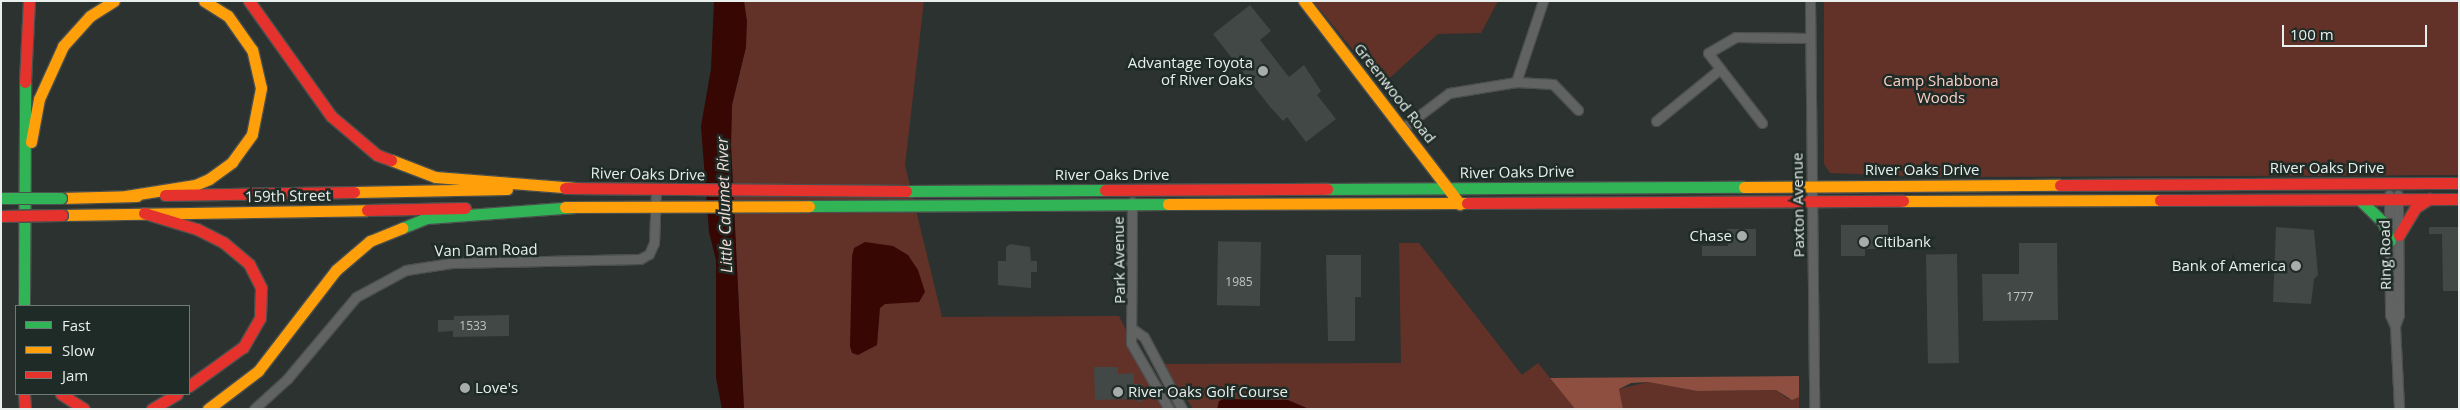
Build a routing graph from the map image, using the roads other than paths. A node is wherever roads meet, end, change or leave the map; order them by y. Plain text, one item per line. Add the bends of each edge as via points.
1 (29, 1) edge
2 (114, 1) edge
3 (204, 1) edge
4 (248, 1) edge
5 (1304, 1) edge
6 (1543, 1) edge
7 (1810, 1) edge
8 (1810, 38) junction
9 (1720, 69) junction
10 (1516, 82) junction
11 (1578, 110) dead end
12 (1656, 120) dead end
13 (1762, 123) dead end
14 (1404, 127) junction
15 (24, 170) junction
16 (2393, 183) junction
17 (2459, 183) edge
18 (1812, 185) junction
19 (576, 188) junction
20 (1447, 188) junction
21 (656, 190) junction
22 (1132, 190) junction
23 (126, 196) junction
24 (1, 198) edge
25 (2394, 198) junction
26 (2429, 199) junction
27 (2459, 199) edge
28 (1812, 200) junction
29 (2360, 200) junction
30 (1460, 204) junction
31 (1132, 206) junction
32 (576, 207) junction
33 (656, 207) junction
34 (144, 213) junction
35 (1, 216) edge
36 (2394, 238) junction
37 (24, 280) junction
38 (24, 305) edge
39 (28, 305) edge
40 (1134, 330) junction
41 (190, 385) edge
42 (24, 395) edge
43 (63, 395) edge
44 (176, 395) edge
45 (24, 409) edge
46 (84, 409) edge
47 (152, 409) edge
48 (208, 409) edge
49 (254, 409) edge
50 (1169, 409) edge
51 (1182, 409) edge
52 (1814, 409) edge
53 (2399, 409) edge

1 - 15 main road
2 - 15 main road via 74,31 53,62 39,99
3 - 23 main road via 228,16 252,50 261,88 252,134 232,162 209,179 195,185
4 - 19 main road via 331,116 377,155 435,177
5 - 14 main road, Greenwood Road
6 - 10 street
7 - 8 street, Paxton Avenue
8 - 9 street via 1736,37 1722,41 1708,53
8 - 18 street, Paxton Avenue
9 - 12 street
9 - 13 street
10 - 11 street via 1553,84
10 - 14 street via 1449,93
14 - 20 main road, Greenwood Road
15 - 37 main road
16 - 17 main road, River Oaks Drive
16 - 18 main road, River Oaks Drive
16 - 25 street, Ring Road
18 - 20 main road, River Oaks Drive
18 - 28 street, Paxton Avenue
19 - 21 main road, River Oaks Drive
19 - 23 main road, 159th Street
20 - 22 main road, River Oaks Drive
20 - 30 main road, Greenwood Road
21 - 22 main road, River Oaks Drive
21 - 33 street, Van Dam Road
22 - 31 street, Park Avenue
23 - 24 main road, 159th Street, bridge
25 - 26 main road, River Oaks Drive
25 - 29 main road, River Oaks Drive
25 - 36 street, Ring Road
26 - 27 main road, River Oaks Drive
26 - 36 main road via 2415,208
28 - 29 main road, River Oaks Drive
28 - 30 main road, River Oaks Drive
28 - 52 street, Paxton Avenue
29 - 36 main road
30 - 31 main road, River Oaks Drive
31 - 33 main road, River Oaks Drive
31 - 40 street, Park Avenue
32 - 33 main road, River Oaks Drive
32 - 34 main road, 159th Street
32 - 48 main road via 427,218 370,241 336,270 263,366
33 - 49 street, Van Dam Road via 654,243 649,254 640,259 451,263 426,265 387,278 349,304 287,379
34 - 35 main road, 159th Street, bridge
34 - 41 main road via 197,229 223,242 249,264 261,288 260,318 243,347
36 - 53 street, Ring Road via 2390,315 2395,326
37 - 38 main road
37 - 39 main road
40 - 50 street, Park Avenue via 1131,343
40 - 51 street via 1144,337
42 - 45 main road
43 - 46 main road
44 - 47 main road

